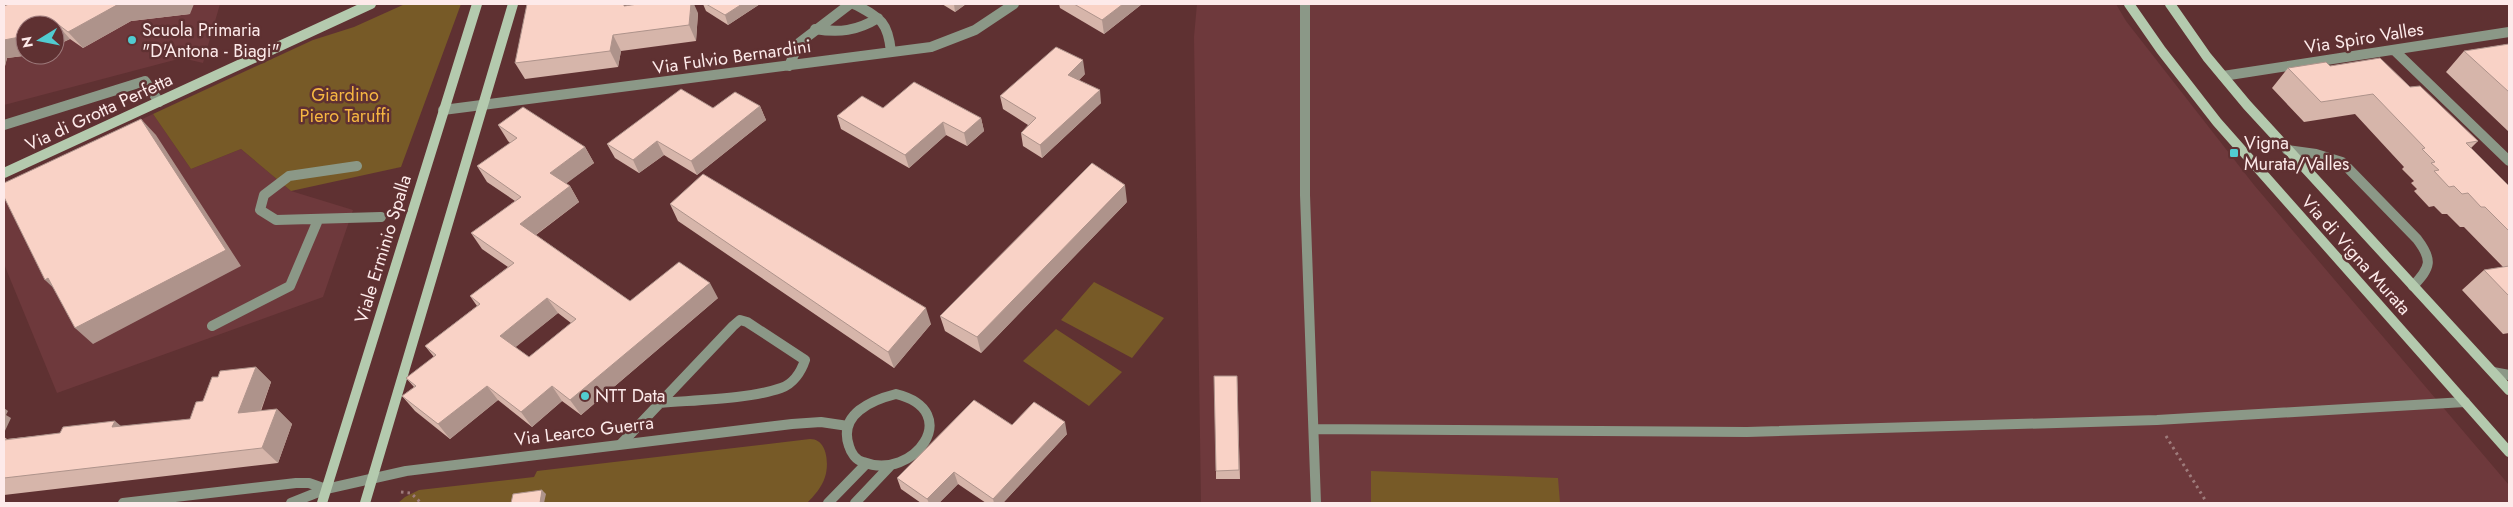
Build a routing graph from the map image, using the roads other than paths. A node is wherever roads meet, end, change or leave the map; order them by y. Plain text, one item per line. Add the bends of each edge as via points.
1 (371, 4) edge
2 (477, 4) edge
3 (513, 4) edge
4 (852, 4) edge
5 (1014, 4) edge
6 (1305, 4) edge
7 (2128, 4) edge
8 (2170, 4) edge
9 (878, 18) junction
10 (815, 29) junction
11 (2509, 32) edge
12 (2394, 50) junction
13 (891, 52) junction
14 (789, 66) junction
15 (2223, 76) junction
16 (159, 102) junction
17 (483, 105) junction
18 (443, 110) junction
19 (4, 125) edge
20 (2287, 150) junction
21 (2509, 161) edge
22 (357, 166) dead end
23 (4, 173) edge
24 (380, 217) dead end
25 (318, 220) junction
26 (2413, 286) junction
27 (212, 326) dead end
28 (2492, 372) junction
29 (2509, 375) edge
30 (2509, 390) edge
31 (2465, 402) junction
32 (660, 404) junction
33 (848, 426) junction
34 (1314, 429) junction
35 (621, 444) junction
36 (2509, 452) edge
37 (866, 464) junction
38 (891, 465) junction
39 (371, 479) junction
40 (326, 489) junction
41 (123, 503) edge
42 (291, 503) edge
43 (322, 503) edge
44 (365, 503) edge
45 (828, 503) edge
46 (855, 503) edge
47 (1316, 503) edge

1 - 16 main road, Via di Grotta Perfetta
2 - 18 main road, Viale Erminio Spalla
3 - 17 main road
4 - 9 street
4 - 10 street
5 - 13 street, Via Fulvio Bernardini via 964,38 931,47
6 - 34 street via 1304,195
7 - 31 main road, Via di Vigna Murata via 2217,122
8 - 15 main road, Via di Vigna Murata
9 - 10 street via 854,31
9 - 13 street via 890,30
10 - 14 street via 799,44
11 - 12 street, Via Spiro Valles
12 - 15 street, Via Spiro Valles
12 - 21 street
13 - 14 street, Via Fulvio Bernardini
14 - 17 street, Via Fulvio Bernardini
15 - 20 main road, Via di Vigna Murata
16 - 19 street via 145,81
16 - 23 main road, Via di Grotta Perfetta
17 - 18 street, Via Fulvio Bernardini
17 - 39 main road
18 - 40 main road, Viale Erminio Spalla
20 - 26 main road, Via di Vigna Murata
20 - 26 street via 2342,162 2417,239 2426,250 2430,264 2427,272
22 - 25 street via 289,176 264,195 260,210 276,220
24 - 25 street
25 - 27 street via 290,286
26 - 28 main road, Via di Vigna Murata
28 - 29 street
28 - 30 main road, Via di Vigna Murata
31 - 34 street via 2157,420 1747,432
31 - 36 main road, Via di Vigna Murata
32 - 32 street via 740,320 805,360 801,373 782,388
32 - 35 street
33 - 35 street, Via Learco Guerra via 822,422 792,424
33 - 37 street via 846,441 849,451
33 - 38 street via 859,408 883,395 909,396 920,402 927,410 930,432 915,454
34 - 47 street
35 - 39 street, Via Learco Guerra via 406,471
37 - 38 street
37 - 45 street
38 - 46 street
39 - 40 street, Via Learco Guerra
39 - 44 main road
40 - 41 street, Via Learco Guerra via 296,482
40 - 42 street, Via Learco Guerra
40 - 43 main road, Viale Erminio Spalla

